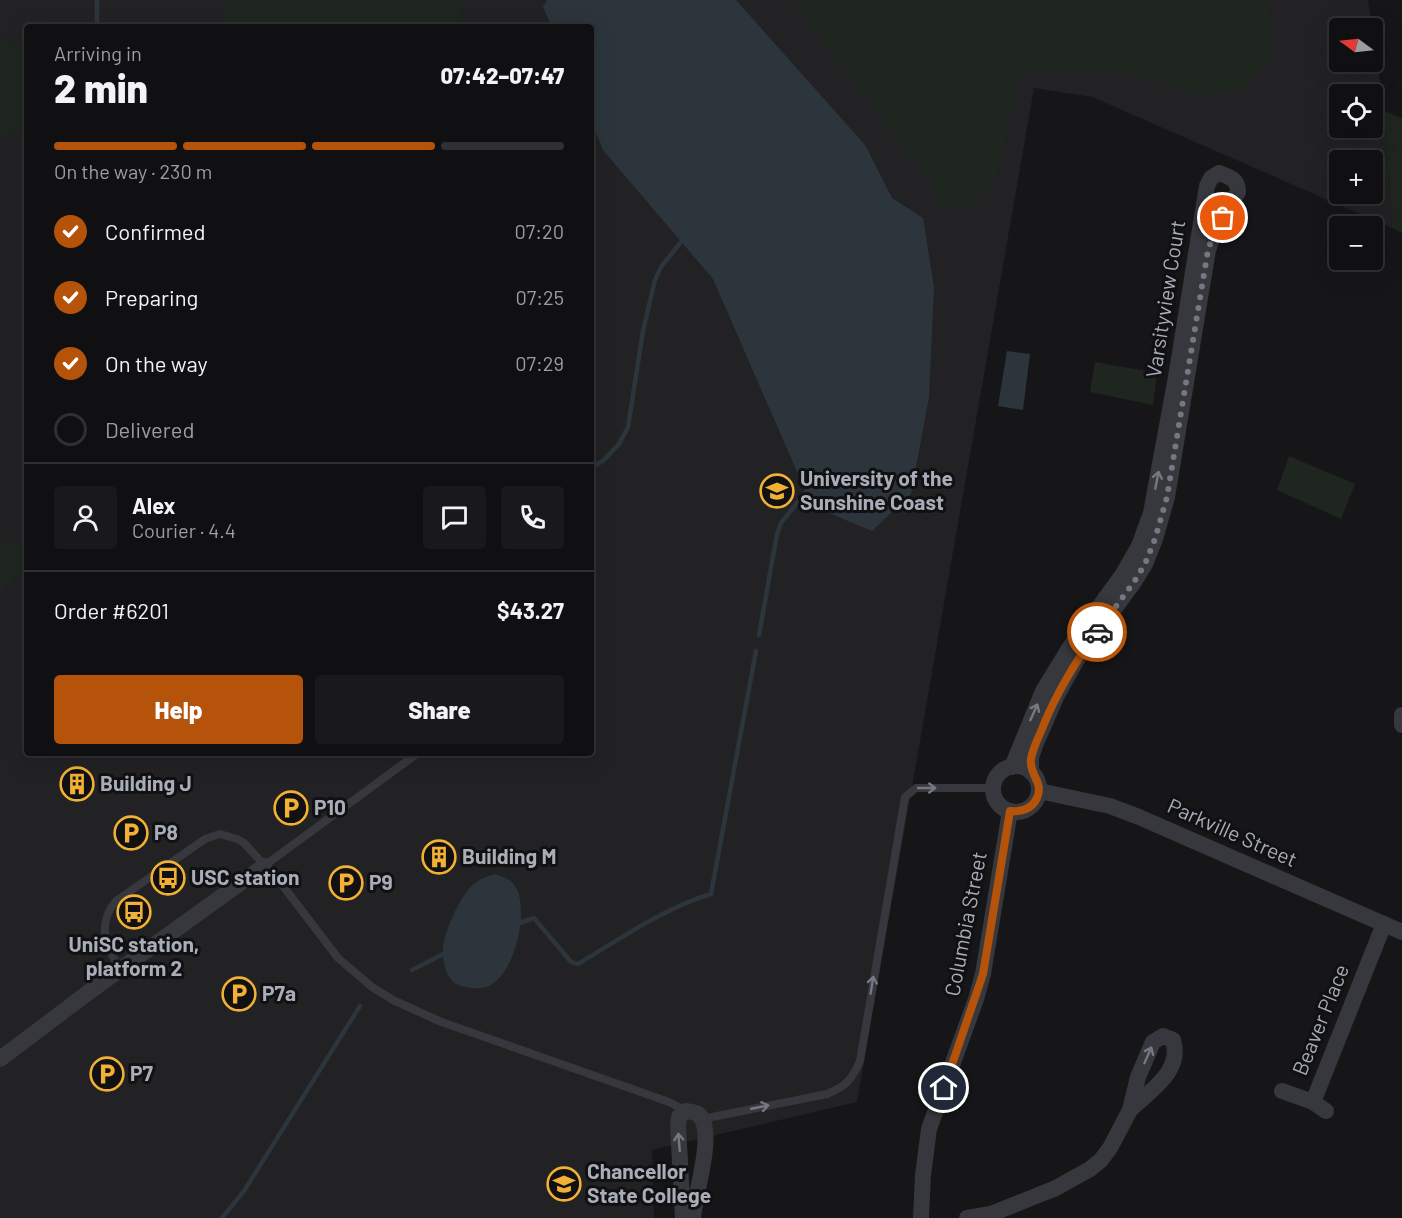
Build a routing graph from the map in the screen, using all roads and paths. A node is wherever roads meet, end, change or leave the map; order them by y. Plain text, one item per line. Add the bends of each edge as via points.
1 (1202, 249) dead end
2 (1128, 578) junction
3 (1402, 715) edge
4 (1402, 725) edge
5 (414, 756) edge
6 (1012, 766) junction
7 (1031, 772) junction
8 (993, 788) junction
9 (1039, 791) junction
10 (1010, 811) junction
11 (264, 866) junction
12 (1384, 924) junction
13 (1402, 932) edge
14 (121, 969) junction
15 (0, 1059) edge
16 (1282, 1091) dead end
17 (1130, 1110) dead end
18 (686, 1111) junction
19 (702, 1119) junction
20 (683, 1218) edge
21 (693, 1218) edge
22 (921, 1218) edge
23 (967, 1218) edge

1 - 2 street, Varsityview Court via 1175,409 1167,497 1145,564
6 -> 2 street, Varsityview Court via 1043,691 1070,647
2 - 7 street, Varsityview Court via 1057,695 1036,744
3 - 4 street
5 - 11 lane
6 - 7 street
6 - 8 street via 999,774
7 - 9 street
8 - 10 street via 998,803
19 -> 8 lane via 827,1094 854,1077 860,1061 905,797 916,788
9 - 10 street via 1029,808
9 - 12 street, Parkville Street via 1110,806 1139,817
10 - 22 street, Columbia Street via 983,974 929,1129
11 - 14 street
11 - 14 lane via 244,843 220,834 205,838 116,901 105,927 109,952
11 - 18 lane via 338,958 393,1000 439,1021
12 - 13 street, Parkville Street
12 - 16 street, Beaver Place via 1319,1106
14 - 15 street
17 - 23 street via 1110,1148 1090,1169 1011,1208
18 - 19 street via 699,1114
20 -> 18 street via 678,1125 679,1117
19 - 21 street via 704,1155

